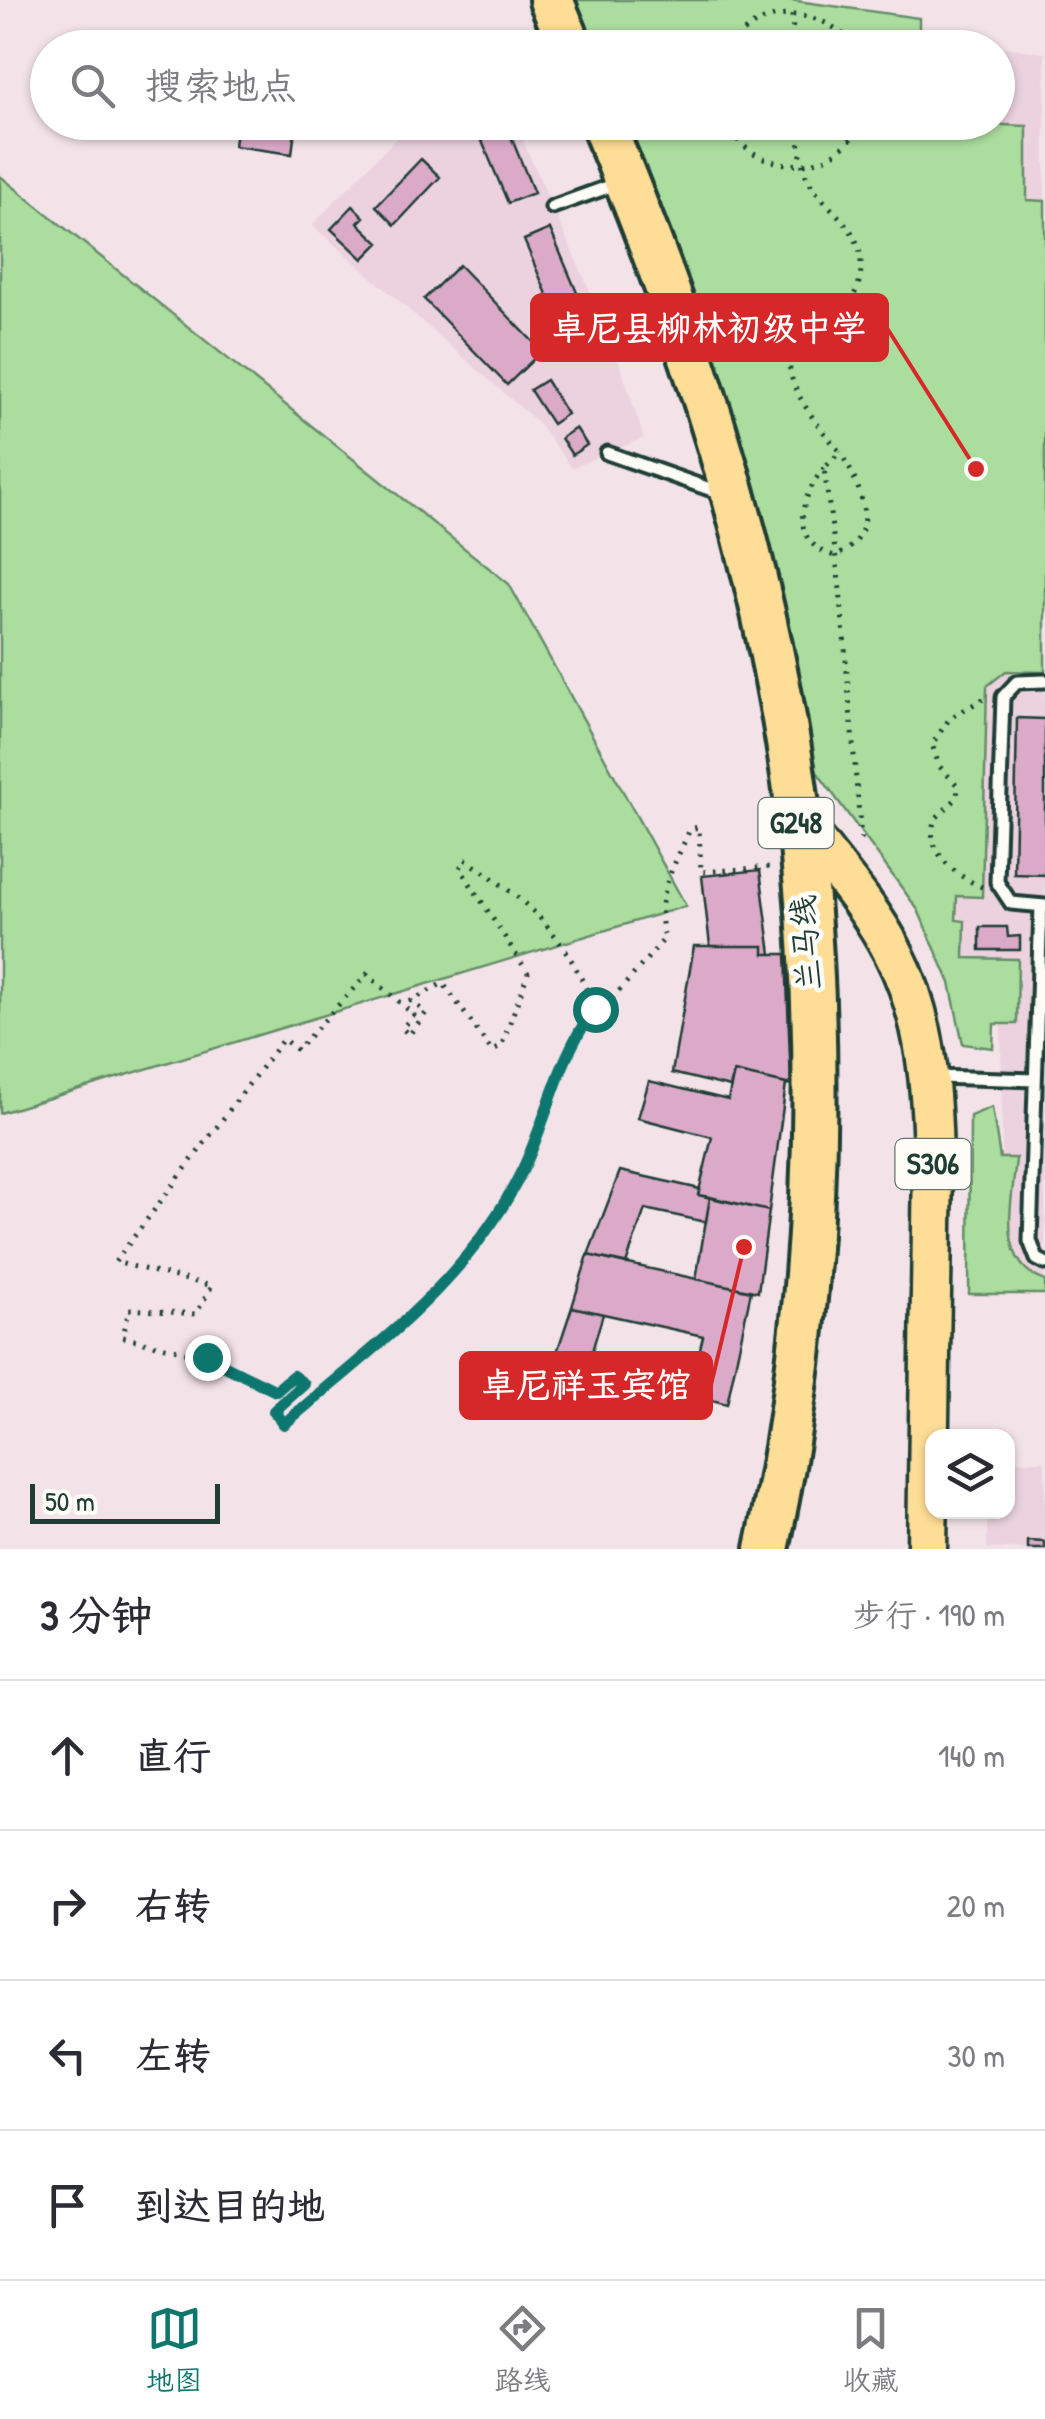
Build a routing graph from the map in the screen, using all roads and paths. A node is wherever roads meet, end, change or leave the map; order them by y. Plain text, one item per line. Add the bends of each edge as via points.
1 (551, 0) edge
2 (792, 15) junction
3 (562, 30) edge
4 (749, 30) edge
5 (793, 30) edge
6 (836, 30) edge
7 (609, 140) edge
8 (740, 140) edge
9 (800, 140) edge
10 (847, 140) edge
11 (802, 164) junction
12 (626, 181) junction
13 (552, 207) dead end
14 (840, 452) junction
15 (608, 454) dead end
16 (824, 468) junction
17 (734, 498) junction
18 (835, 556) junction
19 (1045, 681) edge
20 (1002, 696) junction
21 (796, 817) junction
22 (861, 840) dead end
23 (800, 866) junction
24 (999, 890) junction
25 (1043, 906) edge
26 (595, 1009) junction
27 (929, 1076) junction
28 (1035, 1080) junction
29 (1045, 1263) edge
30 (767, 1549) edge
31 (927, 1549) edge

1 - 3 highway
2 - 4 path
2 - 5 path
2 - 6 path
7 - 12 highway, 兰马线 / G248
8 - 11 path via 770,162
9 - 11 path
10 - 11 path
11 - 14 path via 817,192 850,227 862,262 850,300 802,340 790,362 798,401
12 - 13 lane
12 - 17 highway, 兰马线 / G248
14 - 16 path
14 - 18 path via 866,517 855,542
15 - 17 lane
16 - 18 path
16 - 18 path via 804,496 802,520 813,544
17 - 21 highway, 兰马线 / G248 via 773,656
18 - 22 path
19 - 20 lane via 1017,682
20 - 24 lane
20 - 24 path via 963,708 932,744 939,766 958,786 957,798 934,819 935,848 960,876
21 - 23 highway, 兰马线 / G248
21 - 27 main road, S306 via 894,954 913,1000
23 - 26 path via 700,872 699,828 690,829 661,896 665,938 601,1012
23 - 30 highway, 兰马线 / G248 via 814,1108 811,1226 785,1465
24 - 25 lane via 1011,903
25 - 28 lane
26 - 26 path via 573,954 520,896 465,859 460,868 528,973 501,1046 492,1050 443,983 411,1001 426,1013 409,1035 402,1028 414,1015 367,974 298,1050 284,1039 115,1262 212,1286 196,1314 129,1309 124,1337 207,1357 276,1391 293,1376 304,1384 274,1411 284,1424 432,1298 482,1240 523,1169 574,1035
27 - 28 lane
27 - 31 main road, S306
28 - 29 lane via 1030,1241

